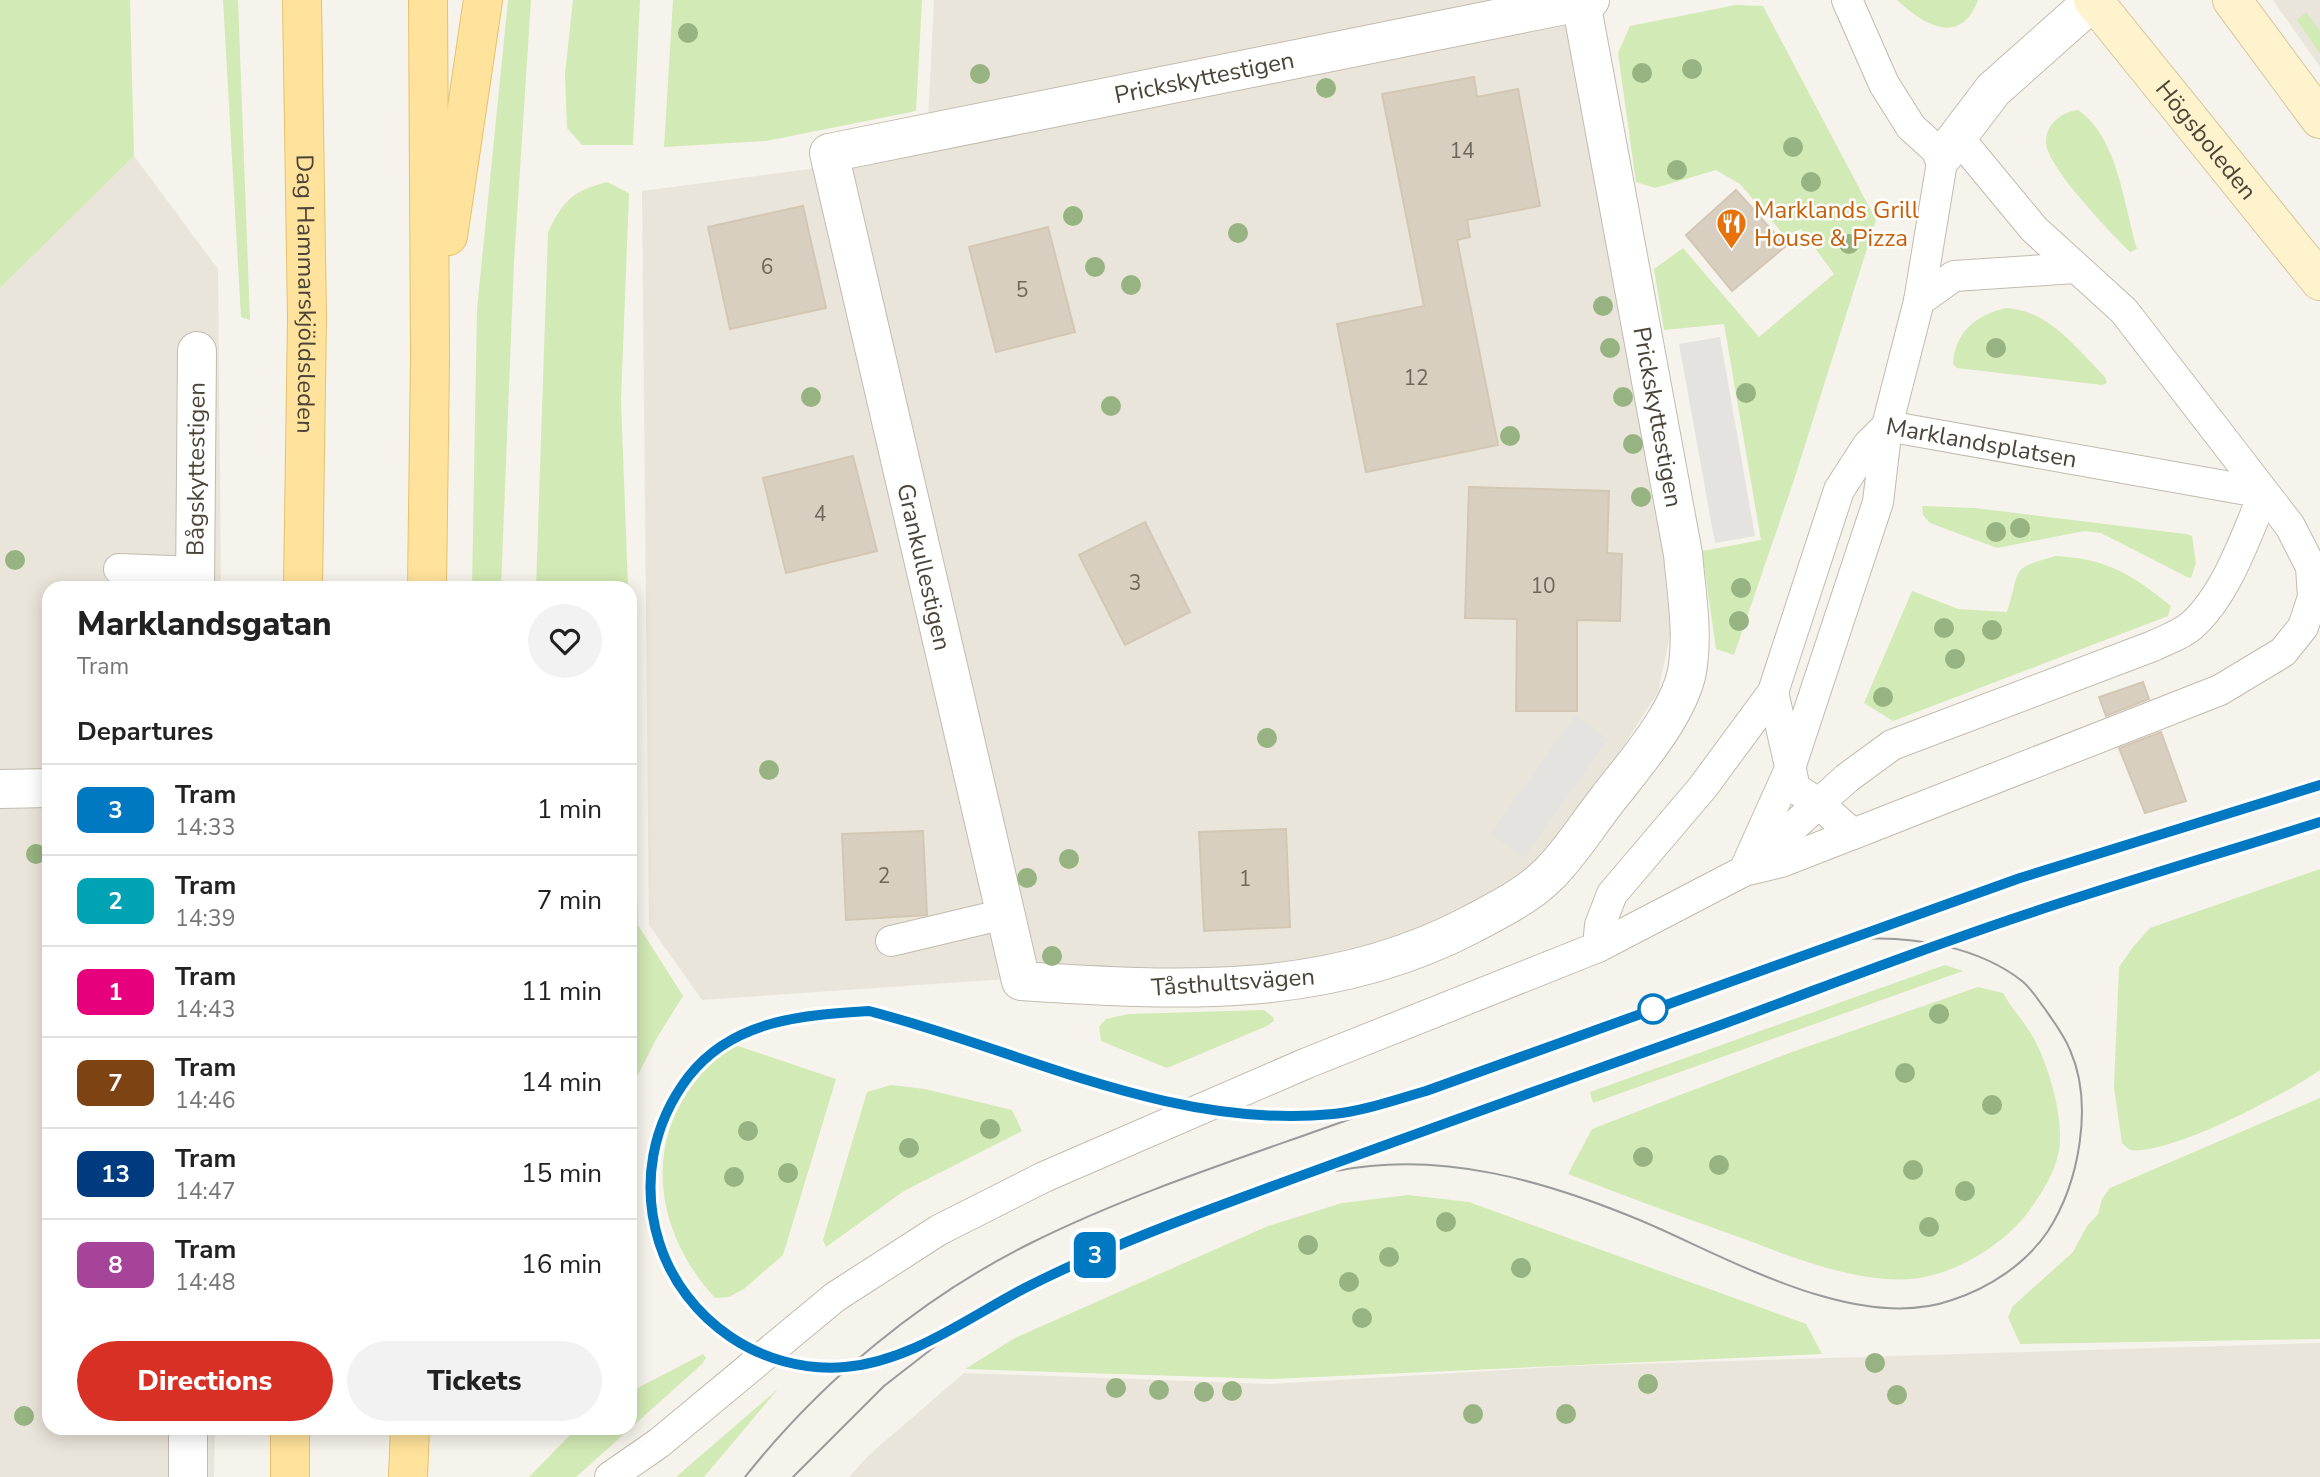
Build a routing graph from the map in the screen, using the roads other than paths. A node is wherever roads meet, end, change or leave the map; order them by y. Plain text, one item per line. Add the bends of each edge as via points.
1 (302, 0) edge
2 (428, 0) edge
3 (483, 0) edge
4 (1847, 0) edge
5 (2093, 0) edge
6 (2232, 0) edge
7 (1586, 1) edge
8 (2320, 119) edge
9 (1950, 146) junction
10 (829, 153) joint
11 (2075, 268) junction
12 (2320, 281) edge
13 (1920, 301) junction
14 (197, 351) dead end
15 (430, 359) junction
16 (1887, 426) junction
17 (2264, 493) junction
18 (118, 569) dead end
19 (195, 580) edge
20 (303, 581) edge
21 (427, 581) edge
22 (1688, 668) joint
23 (1773, 692) junction
24 (1789, 771) junction
25 (0, 789) edge
26 (42, 789) edge
27 (1819, 804) junction
28 (1853, 834) junction
29 (1744, 871) junction
30 (1005, 914) junction
31 (891, 941) dead end
32 (1598, 947) junction
33 (1021, 981) joint
34 (188, 1435) edge
35 (290, 1435) edge
36 (410, 1435) edge
37 (659, 1443) junction
38 (188, 1477) edge
39 (289, 1477) edge
40 (408, 1477) edge
41 (610, 1477) edge
42 (632, 1477) edge

1 - 20 main road, Dag Hammarskjöldsleden via 307,318
2 - 15 main road
3 - 15 main road
4 - 9 lane via 1884,84 1911,127
5 - 9 street, Marklandsplatsen via 1993,90
5 - 12 main road, Högsboleden
6 - 8 main road
7 - 10 street, Prickskyttestigen
7 - 22 street, Prickskyttestigen via 1683,554
9 - 11 lane
9 - 13 lane, Marklandsplatsen
10 - 30 street, Grankullestigen
11 - 13 lane via 1954,276
11 - 17 lane via 2124,311
13 - 16 lane, Marklandsplatsen
14 - 19 street, Bågskyttestigen
15 - 21 main road
16 - 17 lane, Marklandsplatsen
16 - 23 lane via 1868,445 1839,490
16 - 24 lane via 1878,502
17 - 27 lane via 2240,551 2205,613 2189,629 1892,745
17 - 28 lane via 2290,526 2311,567 2313,583 2303,627 2283,652 2220,690
18 - 19 lane
22 - 33 street, Tåsthultsvägen via 1669,716 1548,875 1505,906 1450,935 1370,967 1306,981 1152,989
23 - 24 lane
23 - 32 lane via 1703,787 1612,894 1600,925
24 - 27 lane via 1795,788
24 - 29 lane
25 - 26 street
27 - 28 lane
27 - 29 lane
28 - 29 lane
29 - 32 lane
30 - 31 lane
30 - 33 street, Grankullestigen
32 - 37 lane via 1307,1063 1044,1177 939,1230 835,1297
34 - 38 street
35 - 39 main road
36 - 40 main road
37 - 41 lane
37 - 42 lane

